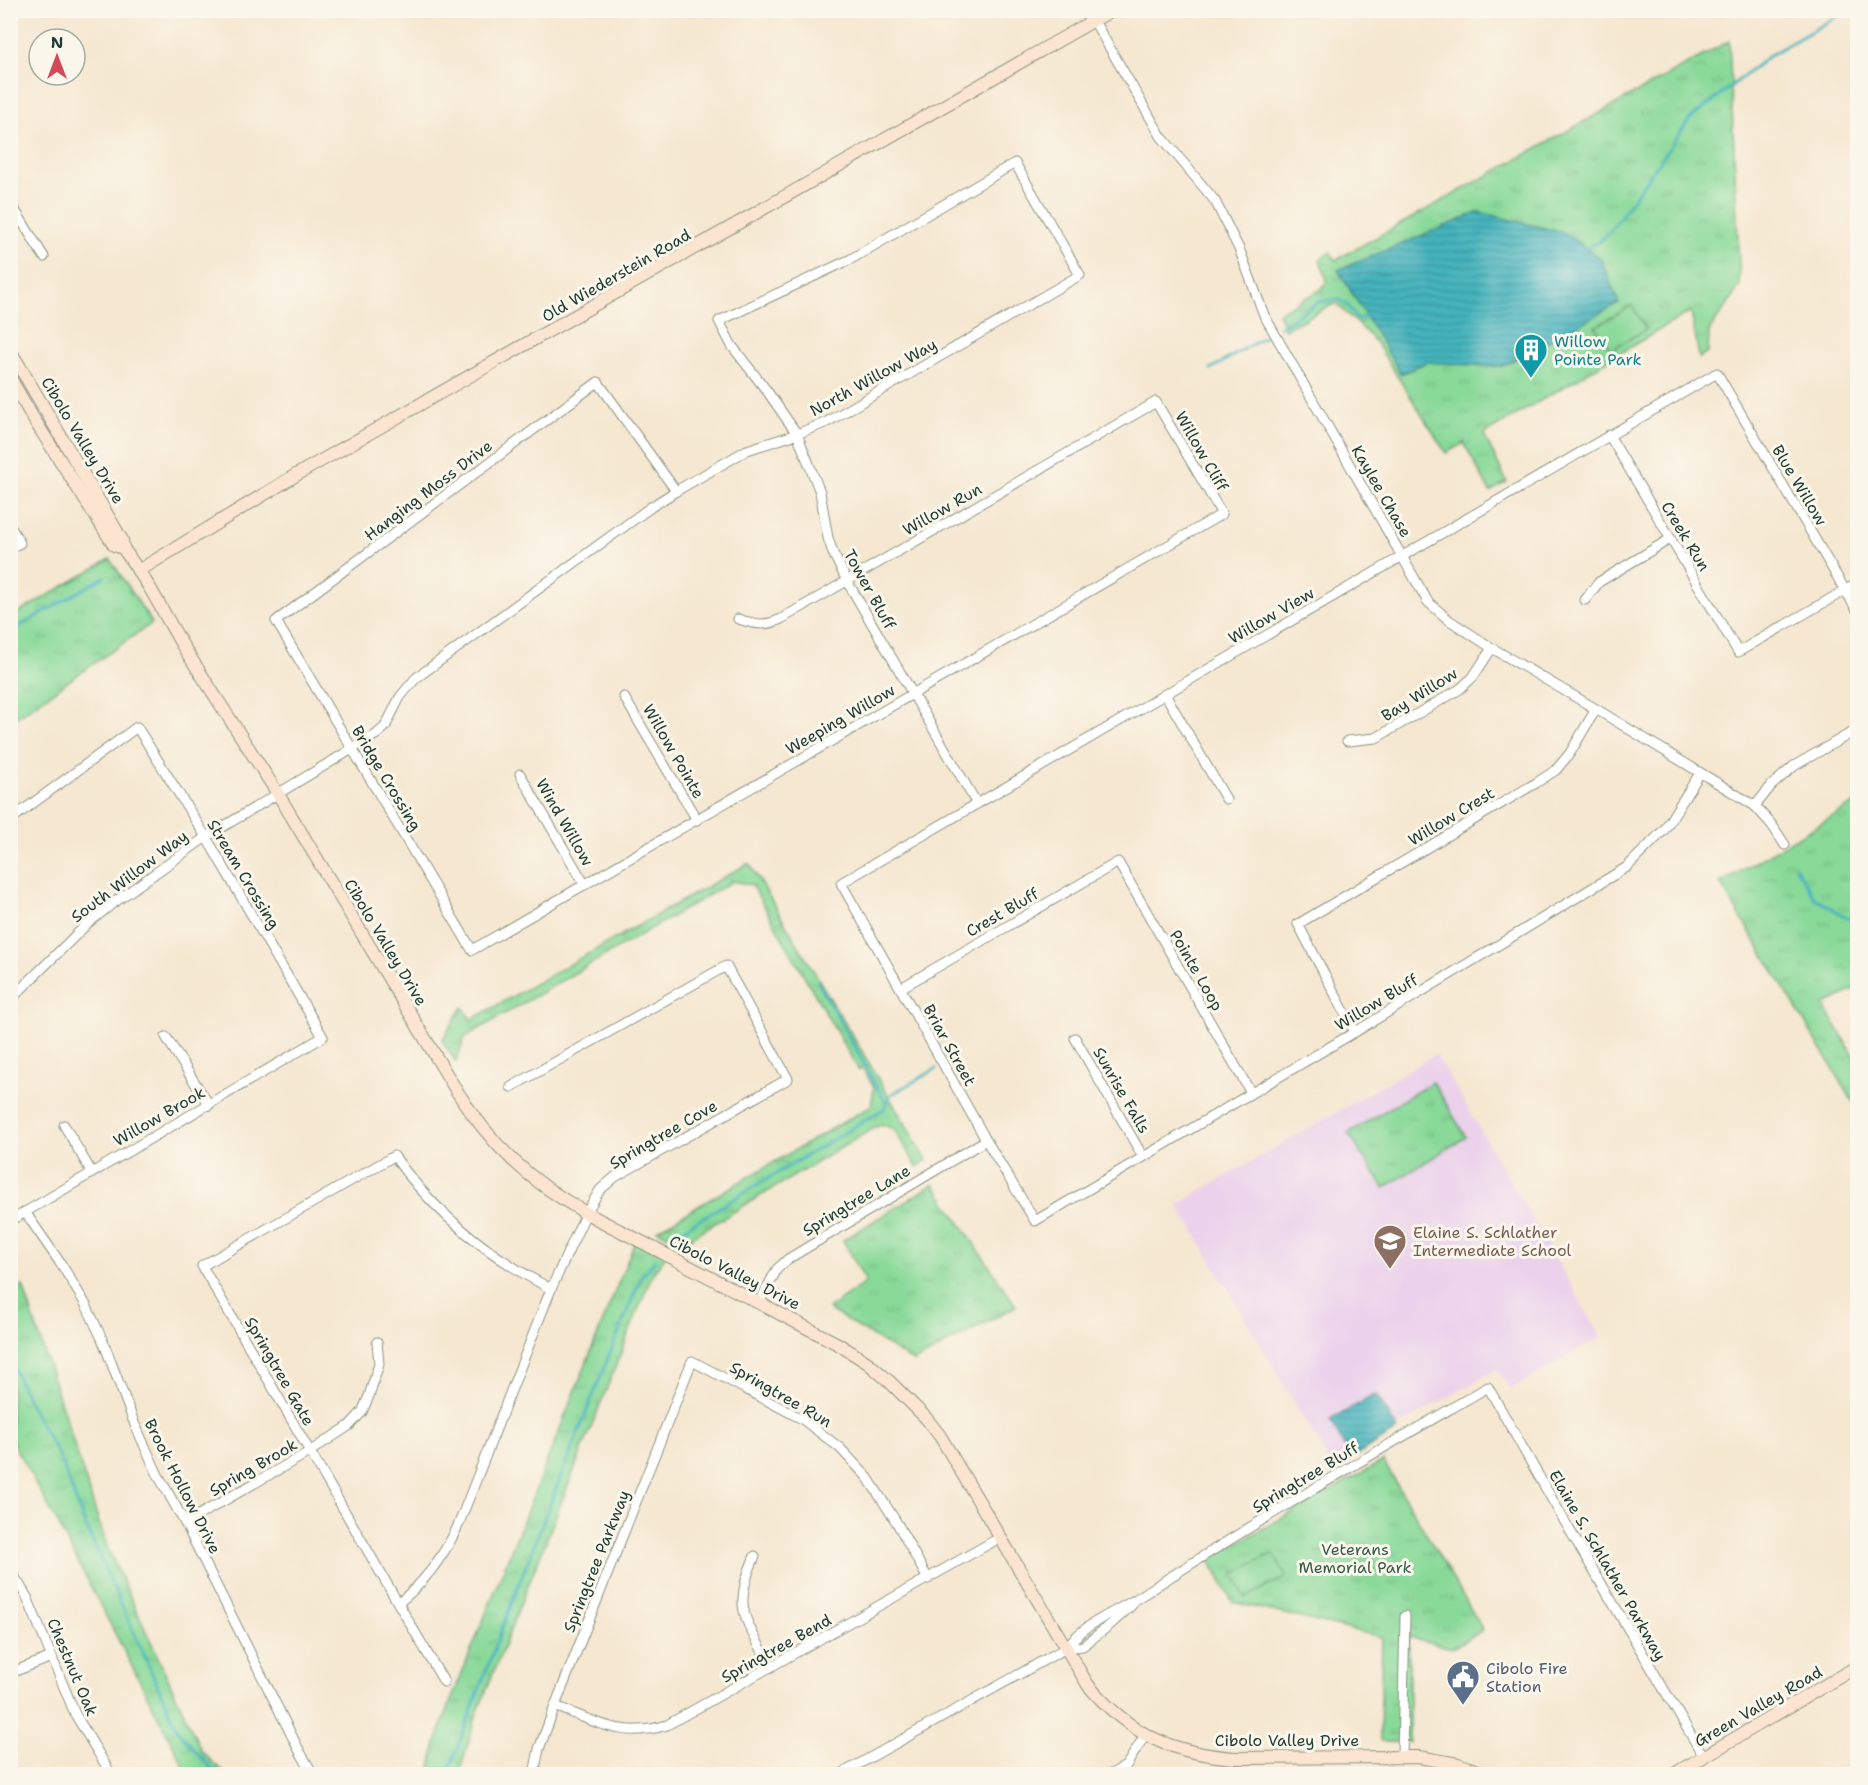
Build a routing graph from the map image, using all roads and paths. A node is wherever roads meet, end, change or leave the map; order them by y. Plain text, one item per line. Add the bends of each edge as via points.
1 (1112, 10) edge
2 (1094, 21) junction
3 (10, 202) edge
4 (44, 257) dead end
5 (719, 321) joint
6 (10, 351) edge
7 (1717, 373) joint
8 (10, 378) edge
9 (1156, 402) joint
10 (797, 434) junction
11 (1609, 435) junction
12 (676, 491) junction
13 (1222, 514) joint
14 (10, 526) edge
15 (1670, 539) junction
16 (10, 548) edge
17 (123, 548) junction
18 (1402, 556) junction
19 (138, 571) junction
20 (847, 581) junction
21 (1857, 584) edge
22 (1845, 591) junction
23 (1585, 600) dead end
24 (1857, 612) edge
25 (738, 619) dead end
26 (276, 621) joint
27 (1492, 648) junction
28 (912, 694) junction
29 (1165, 694) junction
30 (624, 697) dead end
31 (1596, 709) junction
32 (1857, 729) edge
33 (1347, 741) dead end
34 (353, 749) junction
35 (1700, 773) junction
36 (520, 774) dead end
37 (278, 794) junction
38 (1226, 799) dead end
39 (977, 804) junction
40 (1755, 806) junction
41 (10, 820) edge
42 (697, 820) junction
43 (206, 837) junction
44 (1785, 845) dead end
45 (1118, 862) joint
46 (841, 883) joint
47 (585, 885) junction
48 (472, 950) joint
49 (901, 988) junction
50 (10, 1000) edge
51 (1355, 1032) junction
52 (166, 1037) dead end
53 (323, 1037) joint
54 (1075, 1038) dead end
55 (512, 1087) dead end
56 (1251, 1093) junction
57 (208, 1105) junction
58 (64, 1125) dead end
59 (986, 1140) junction
60 (1143, 1157) junction
61 (92, 1173) junction
62 (25, 1212) junction
63 (586, 1213) junction
64 (10, 1221) edge
65 (1035, 1221) joint
66 (551, 1288) junction
67 (759, 1303) junction
68 (377, 1342) dead end
69 (692, 1361) joint
70 (1488, 1387) joint
71 (309, 1452) junction
72 (185, 1523) junction
73 (1001, 1538) junction
74 (755, 1556) dead end
75 (10, 1569) edge
76 (928, 1579) junction
77 (398, 1604) junction
78 (1405, 1616) dead end
79 (1066, 1648) junction
80 (52, 1657) junction
81 (1857, 1666) edge
82 (771, 1667) junction
83 (10, 1673) edge
84 (444, 1682) dead end
85 (555, 1706) junction
86 (1145, 1735) junction
87 (1402, 1756) junction
88 (1704, 1757) junction
89 (1129, 1770) edge
90 (111, 1774) edge
91 (313, 1774) edge
92 (534, 1774) edge
93 (841, 1774) edge
94 (1111, 1774) edge
95 (1487, 1774) edge
96 (1674, 1774) edge

1 - 2 main road, Old Wiederstein Road
2 - 18 street, Kaylee Chase via 1161,136 1215,201 1240,251 1264,315
2 - 19 main road, Old Wiederstein Road via 296,475
3 - 4 street
5 - 10 street, Tower Bluff via 732,346
5 - 10 street, North Willow Way via 851,259 1015,163 1080,275 827,422
6 - 17 main road, Cibolo Valley Drive via 122,540
7 - 11 street, Willow View
7 - 22 street, Blue Willow
8 - 17 main road, Cibolo Valley Drive via 114,545
9 - 13 street, Willow Cliff
9 - 20 street, Willow Run
10 - 12 street, North Willow Way via 747,450
10 - 20 street, Tower Bluff via 820,492 833,553
11 - 15 street, Creek Run
11 - 18 street, Willow View
12 - 26 street, Hanging Moss Drive via 598,382
12 - 34 street, North Willow Way via 416,678 400,697 385,727
13 - 28 street, Weeping Willow
14 - 16 street via 20,543
15 - 22 street, Creek Run via 1738,652
15 - 23 street via 1599,582
17 - 19 main road, Cibolo Valley Drive
18 - 27 street, Kaylee Chase via 1428,602
18 - 29 street, Willow View
19 - 37 main road, Cibolo Valley Drive
20 - 25 street, Willow Run via 771,624
20 - 28 street, Tower Bluff
21 - 22 street
22 - 24 street, Blue Willow
26 - 34 street, Bridge Crossing
27 - 31 street, Kaylee Chase
27 - 33 street, Bay Willow via 1473,677 1452,694 1376,738
28 - 39 street, Tower Bluff
28 - 42 street, Weeping Willow
29 - 38 street
29 - 39 street, Willow View
30 - 42 street, Willow Pointe
31 - 35 street, Kaylee Chase
31 - 51 street, Willow Crest via 1556,770 1298,924
32 - 40 street via 1794,766
34 - 37 street, North Willow Way
34 - 48 street, Bridge Crossing
35 - 40 street, Kaylee Chase
35 - 51 street, Willow Bluff via 1664,830 1627,867
36 - 47 street, Wind Willow
37 - 43 street, South Willow Way
37 - 63 main road, Cibolo Valley Drive via 474,1119 504,1154 552,1193
39 - 46 street, Willow View
40 - 44 street, Kaylee Chase
41 - 43 street, Stream Crossing via 137,727
42 - 47 street, Weeping Willow
43 - 50 street, South Willow Way via 87,924
43 - 53 street, Stream Crossing
45 - 49 street, Crest Bluff
45 - 56 street, Pointe Loop
46 - 49 street, Briar Street
47 - 48 street, Weeping Willow
49 - 59 street, Briar Street
51 - 56 street, Willow Bluff
52 - 57 street
53 - 57 street, Willow Brook
54 - 60 street, Sunrise Falls
55 - 63 street, Springtree Cove via 726,966 788,1079 615,1178 600,1190
56 - 60 street, Willow Bluff
57 - 61 street, Willow Brook
58 - 61 street
59 - 65 street, Briar Street
59 - 67 street, Springtree Lane via 788,1258 777,1269
60 - 65 street, Willow Bluff
61 - 62 street, Willow Brook
62 - 64 street, Willow Brook
62 - 72 street, Brook Hollow Drive via 86,1305 135,1425
63 - 66 street, Springtree Cove
63 - 67 main road, Cibolo Valley Drive
66 - 71 street, Springtree Gate via 485,1250 431,1201 394,1156 202,1266
66 - 77 street, Springtree Cove via 447,1549 431,1572
67 - 73 main road, Cibolo Valley Drive via 838,1344 909,1399 953,1455
68 - 71 street, Spring Brook via 379,1364 362,1412 350,1426
69 - 76 street, Springtree Run via 802,1419 840,1448 868,1479
69 - 85 street, Springtree Parkway
70 - 79 street, Springtree Bluff via 1200,1557 1140,1597 1083,1646
70 - 88 street, Elaine S. Schlather Parkway
71 - 72 street, Spring Brook
71 - 77 street, Springtree Gate
72 - 91 street, Brook Hollow Drive
73 - 76 street, Springtree Bend
73 - 79 main road, Cibolo Valley Drive
74 - 82 street via 744,1581 741,1603
75 - 80 street, Chestnut Oak via 27,1597
76 - 82 street, Springtree Bend
77 - 84 street, Springtree Gate
78 - 87 street
79 - 86 main road, Cibolo Valley Drive via 1102,1702
79 - 93 street, Springtree Bluff
80 - 83 street
80 - 90 street, Chestnut Oak via 75,1714
81 - 88 main road, Green Valley Road
82 - 85 street, Springtree Bend via 667,1725 647,1731 616,1729
85 - 92 street, Springtree Parkway
86 - 87 main road, Cibolo Valley Drive via 1204,1756
86 - 89 street
87 - 95 main road, Cibolo Valley Drive via 1447,1761
88 - 96 main road, Green Valley Road
89 - 94 street

